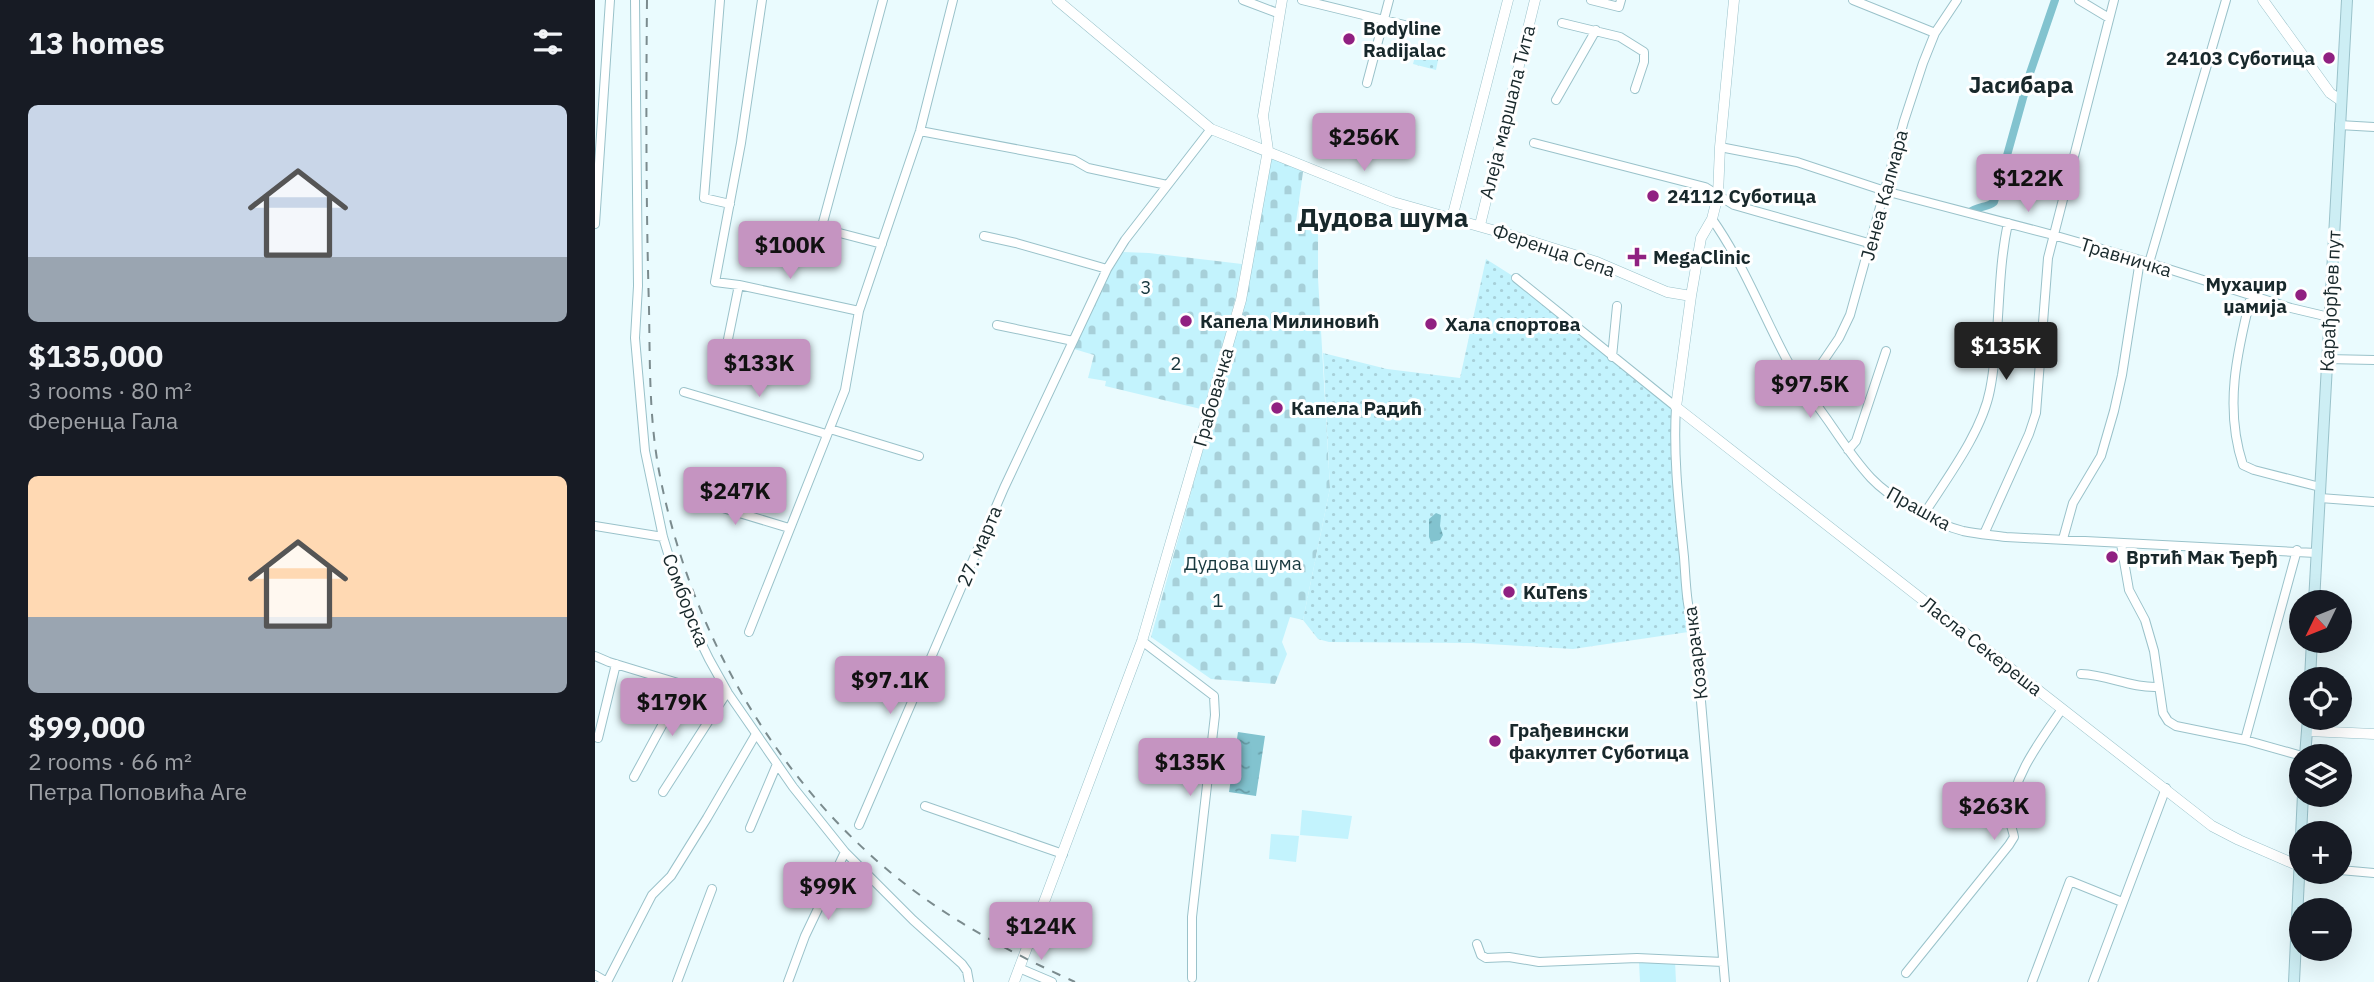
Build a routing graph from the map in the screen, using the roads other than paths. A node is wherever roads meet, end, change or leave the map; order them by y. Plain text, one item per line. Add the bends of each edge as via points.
1 (610, 0) edge
2 (635, 0) edge
3 (720, 0) edge
4 (762, 0) edge
5 (883, 0) edge
6 (953, 0) edge
7 (1057, 0) edge
8 (1243, 0) edge
9 (1282, 0) edge
10 (1303, 0) edge
11 (1389, 0) edge
12 (1508, 0) edge
13 (1535, 0) edge
14 (1591, 0) edge
15 (1734, 0) edge
16 (1853, 0) edge
17 (1957, 0) edge
18 (2079, 0) edge
19 (2114, 0) edge
20 (2226, 0) edge
21 (2263, 0) edge
22 (2347, 0) edge
23 (1320, 2) edge
24 (1620, 4) edge
25 (1280, 14) junction
26 (2109, 18) junction
27 (1383, 20) junction
28 (1562, 23) dead end
29 (1596, 30) junction
30 (1433, 33) dead end
31 (1935, 33) junction
32 (1367, 83) dead end
33 (1636, 89) dead end
34 (1556, 100) dead end
35 (2340, 100) junction
36 (2339, 125) junction
37 (2374, 127) edge
38 (1211, 129) junction
39 (919, 131) junction
40 (1534, 143) dead end
41 (1720, 147) junction
42 (1268, 150) junction
43 (1167, 185) junction
44 (1885, 191) junction
45 (1718, 195) junction
46 (730, 204) junction
47 (1452, 218) junction
48 (1712, 219) junction
49 (2008, 223) junction
50 (595, 224) edge
51 (1480, 225) junction
52 (2053, 235) junction
53 (984, 236) dead end
54 (882, 244) junction
55 (1872, 244) junction
56 (2145, 262) junction
57 (1107, 269) junction
58 (1516, 278) dead end
59 (739, 285) junction
60 (1691, 296) junction
61 (2251, 296) junction
62 (1617, 306) dead end
63 (859, 311) junction
64 (2329, 317) junction
65 (997, 325) dead end
66 (1073, 341) junction
67 (1886, 351) dead end
68 (725, 354) dead end
69 (1612, 357) junction
70 (2327, 359) junction
71 (2374, 360) edge
72 (1805, 387) junction
73 (684, 392) dead end
74 (1676, 407) junction
75 (828, 431) junction
76 (1849, 450) junction
77 (919, 456) dead end
78 (2320, 492) junction
79 (690, 498) dead end
80 (2374, 502) edge
81 (1924, 513) junction
82 (595, 526) edge
83 (789, 528) junction
84 (1984, 534) junction
85 (663, 537) junction
86 (2063, 540) junction
87 (2121, 544) junction
88 (2297, 550) junction
89 (2316, 553) junction
90 (2314, 590) edge
91 (749, 632) dead end
92 (1142, 641) junction
93 (595, 656) edge
94 (616, 664) junction
95 (2081, 674) dead end
96 (684, 685) junction
97 (2157, 687) junction
98 (726, 695) junction
99 (2062, 709) junction
100 (2308, 731) joint
101 (756, 734) junction
102 (2374, 734) edge
103 (598, 738) dead end
104 (2245, 740) junction
105 (2306, 744) edge
106 (2289, 752) edge
107 (778, 764) junction
108 (634, 777) dead end
109 (2166, 788) junction
110 (663, 792) dead end
111 (925, 806) dead end
112 (859, 825) dead end
113 (750, 828) dead end
114 (845, 852) junction
115 (1063, 854) junction
116 (2289, 861) edge
117 (2352, 871) edge
118 (2374, 873) edge
119 (2299, 884) edge
120 (712, 889) dead end
121 (2122, 902) junction
122 (1477, 944) dead end
123 (1723, 962) junction
124 (1019, 968) junction
125 (1906, 973) dead end
126 (595, 975) edge
127 (1192, 978) dead end
128 (607, 982) edge
129 (677, 982) edge
130 (788, 982) edge
131 (969, 982) edge
132 (1014, 982) edge
133 (1052, 982) edge
134 (1725, 982) edge
135 (2032, 982) edge
136 (2093, 982) edge
137 (2294, 982) edge

1 - 50 street
2 - 85 street, Сомборска via 635,338 645,451
3 - 46 street via 704,198
4 - 46 street
5 - 54 street via 822,226
6 - 39 street
7 - 38 street, Ференца Сепа
8 - 25 street
9 - 25 street, Грабовачка
10 - 23 street
11 - 27 street
12 - 47 street, Алеја маршала Тита
13 - 51 street, Алеја маршала Тита
14 - 24 street
15 - 41 street
16 - 31 street
17 - 31 street, Јенеа Калмара
18 - 26 street
19 - 26 street
20 - 56 street
21 - 35 street via 2330,93
22 - 35 main road, Карађорђев пут
23 - 27 street
25 - 42 street, Грабовачка via 1263,116
26 - 52 street
27 - 30 street
27 - 32 street
28 - 29 street
29 - 33 street via 1620,37 1644,52
29 - 34 street
31 - 44 street, Јенеа Калмара
35 - 36 main road, Карађорђев пут
36 - 37 street
36 - 64 main road, Карађорђев пут
38 - 42 street, Ференца Сепа
38 - 43 street, 27. марта
39 - 43 street via 1074,160 1088,168
39 - 54 street
40 - 45 street via 1705,187
41 - 44 street, Травничка via 1797,162
41 - 45 street
42 - 47 street, Ференца Сепа via 1393,202
42 - 92 street, Грабовачка via 1241,300
43 - 57 street, 27. марта
44 - 49 street, Травничка
44 - 55 street, Јенеа Калмара
45 - 48 street
45 - 55 street via 1734,205
46 - 59 street via 715,282
47 - 51 street, Ференца Сепа
48 - 60 street via 1701,238
48 - 72 street, Прашка
49 - 52 street, Травничка
49 - 81 street via 1990,393 1970,439
51 - 60 street, Ференца Сепа via 1597,262 1667,292
52 - 56 street, Травничка
52 - 84 street via 2036,413
53 - 57 street
54 - 63 street
55 - 72 street, Јенеа Калмара via 1850,315
56 - 61 street, Травничка
56 - 86 street via 2101,456 2073,503
57 - 66 street, 27. марта
58 - 69 street, Ференца Сепа
59 - 63 street
59 - 68 street
60 - 74 street
61 - 64 street, Травничка
61 - 78 street via 2232,398 2238,451 2243,465
62 - 69 street
63 - 75 street via 845,390
64 - 70 main road, Карађорђев пут
65 - 66 street
66 - 112 street, 27. марта via 1004,488
67 - 76 street
69 - 74 street, Ференца Сепа
70 - 71 street
70 - 78 main road, Карађорђев пут
72 - 76 street, Прашка
73 - 75 street
74 - 99 street, Ласла Секереша
74 - 123 street, Козарачка via 1680,513 1695,631
75 - 77 street
75 - 83 street
76 - 81 street, Прашка via 1888,493
78 - 80 street
78 - 89 main road, Карађорђев пут
79 - 83 street
81 - 84 street, Прашка via 1945,525
82 - 85 street
83 - 91 street
84 - 86 street, Прашка
85 - 98 street, Сомборска via 691,622
86 - 87 street, Прашка
87 - 88 street, Прашка
87 - 97 street via 2129,590 2154,651
88 - 89 street, Прашка
88 - 104 street
89 - 90 main road, Карађорђев пут
92 - 115 street, Грабовачка
92 - 127 street via 1214,696 1192,917
93 - 94 street
94 - 96 street
94 - 103 street
95 - 97 street
96 - 98 street
96 - 108 street
97 - 104 street via 2163,713 2176,726
98 - 101 street, Сомборска
98 - 110 street
99 - 109 street, Ласла Секереша
99 - 125 street via 2015,793 2010,820 2014,837
100 - 102 street
100 - 105 main road
101 - 107 street, Сомборска
101 - 128 street via 671,876 652,895
104 - 106 street
107 - 113 street
107 - 114 street, Сомборска
109 - 116 street, Ласла Секереша via 2212,825
109 - 121 street
111 - 115 street
114 - 130 street
114 - 131 street, Сомборска via 962,964
115 - 124 street, Грабовачка
117 - 118 street
119 - 137 main road
120 - 129 street
121 - 135 street via 2070,881
121 - 136 street
122 - 123 street via 1486,958 1539,962 1637,958
123 - 134 street, Козарачка
124 - 132 street, Грабовачка
124 - 133 street
126 - 128 street

